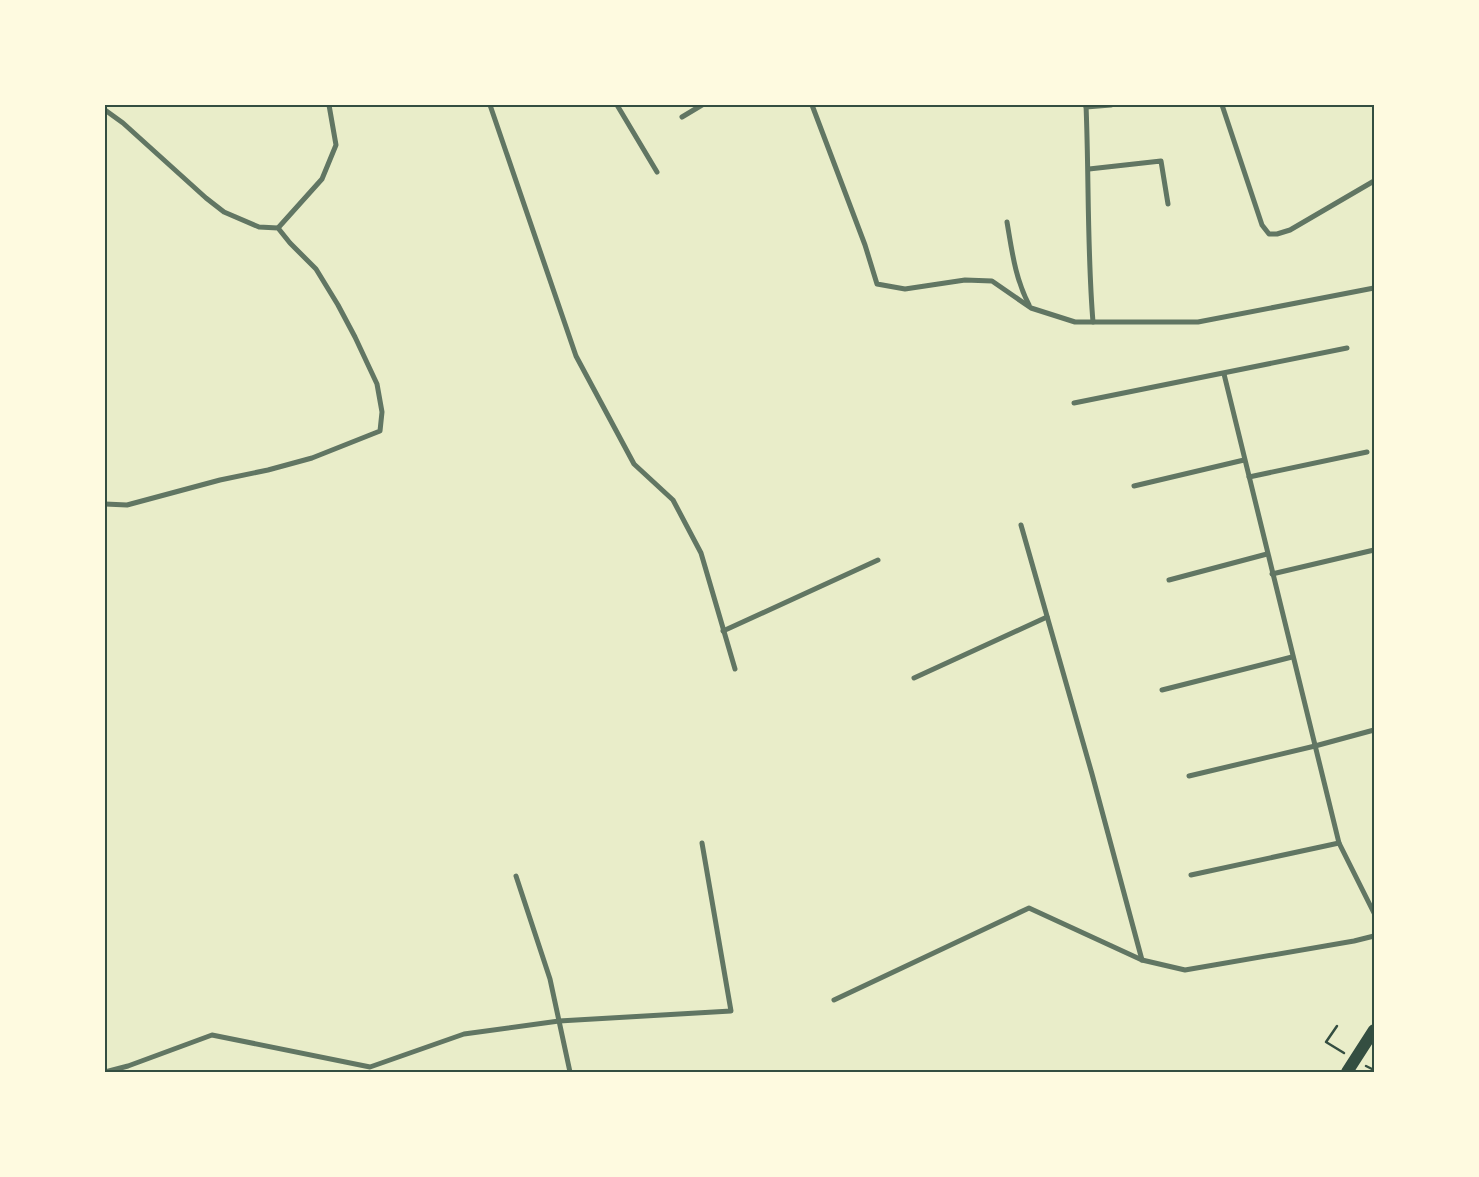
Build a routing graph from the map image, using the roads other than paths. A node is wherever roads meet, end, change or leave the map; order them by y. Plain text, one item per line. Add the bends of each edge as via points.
1 (329, 105) edge
2 (490, 105) edge
3 (617, 105) edge
4 (702, 105) edge
5 (812, 105) edge
6 (1111, 105) edge
7 (1222, 105) edge
8 (1086, 106) edge
9 (105, 110) edge
10 (682, 117) dead end
11 (1089, 169) junction
12 (657, 172) dead end
13 (1374, 180) edge
14 (1168, 204) dead end
15 (1007, 222) dead end
16 (278, 228) junction
17 (1374, 288) edge
18 (1031, 308) junction
19 (1093, 322) junction
20 (1347, 348) dead end
21 (1224, 374) junction
22 (1074, 403) dead end
23 (1367, 452) dead end
24 (1244, 460) junction
25 (1248, 477) junction
26 (1134, 486) dead end
27 (105, 504) edge
28 (1021, 526) dead end
29 (1374, 550) edge
30 (1267, 554) junction
31 (878, 560) dead end
32 (1272, 574) junction
33 (1169, 580) dead end
34 (1047, 617) junction
35 (723, 631) junction
36 (1292, 658) junction
37 (735, 669) dead end
38 (914, 678) dead end
39 (1162, 690) dead end
40 (1374, 730) edge
41 (1315, 746) junction
42 (1189, 776) dead end
43 (702, 843) dead end
44 (1338, 843) junction
45 (1191, 875) dead end
46 (516, 876) dead end
47 (1374, 913) edge
48 (1374, 936) edge
49 (1142, 960) junction
50 (834, 1000) dead end
51 (559, 1021) junction
52 (1374, 1030) edge
53 (105, 1072) edge
54 (570, 1072) edge
55 (1347, 1072) edge

1 - 16 street via 336,145 326,171
2 - 35 street via 576,356 634,464 673,500 701,553
3 - 12 street
4 - 10 street
5 - 18 street via 877,284 905,289 965,280 992,281
6 - 8 street
7 - 13 street via 1262,225 1269,234 1290,230
8 - 11 street
9 - 16 street via 224,212 259,227
11 - 14 street via 1161,161
11 - 19 street
15 - 18 street via 1020,289
16 - 27 street via 316,269 355,337 377,384 382,412 380,431 312,458 268,470 127,505
17 - 19 street via 1198,322
18 - 19 street via 1075,322
20 - 21 street
21 - 22 street
21 - 24 street
23 - 25 street
24 - 25 street
24 - 26 street
25 - 30 street
28 - 34 street
29 - 32 street
30 - 32 street
30 - 33 street
31 - 35 street
32 - 36 street
34 - 38 street
34 - 49 street
35 - 37 street
36 - 39 street
36 - 41 street
40 - 41 street
41 - 42 street
41 - 44 street
43 - 51 street via 730,1011
44 - 45 street
44 - 47 street
46 - 51 street via 550,980
48 - 49 street via 1185,970
49 - 50 street via 1029,908
51 - 53 street via 464,1034 370,1067 212,1035
51 - 54 street
52 - 55 highway

